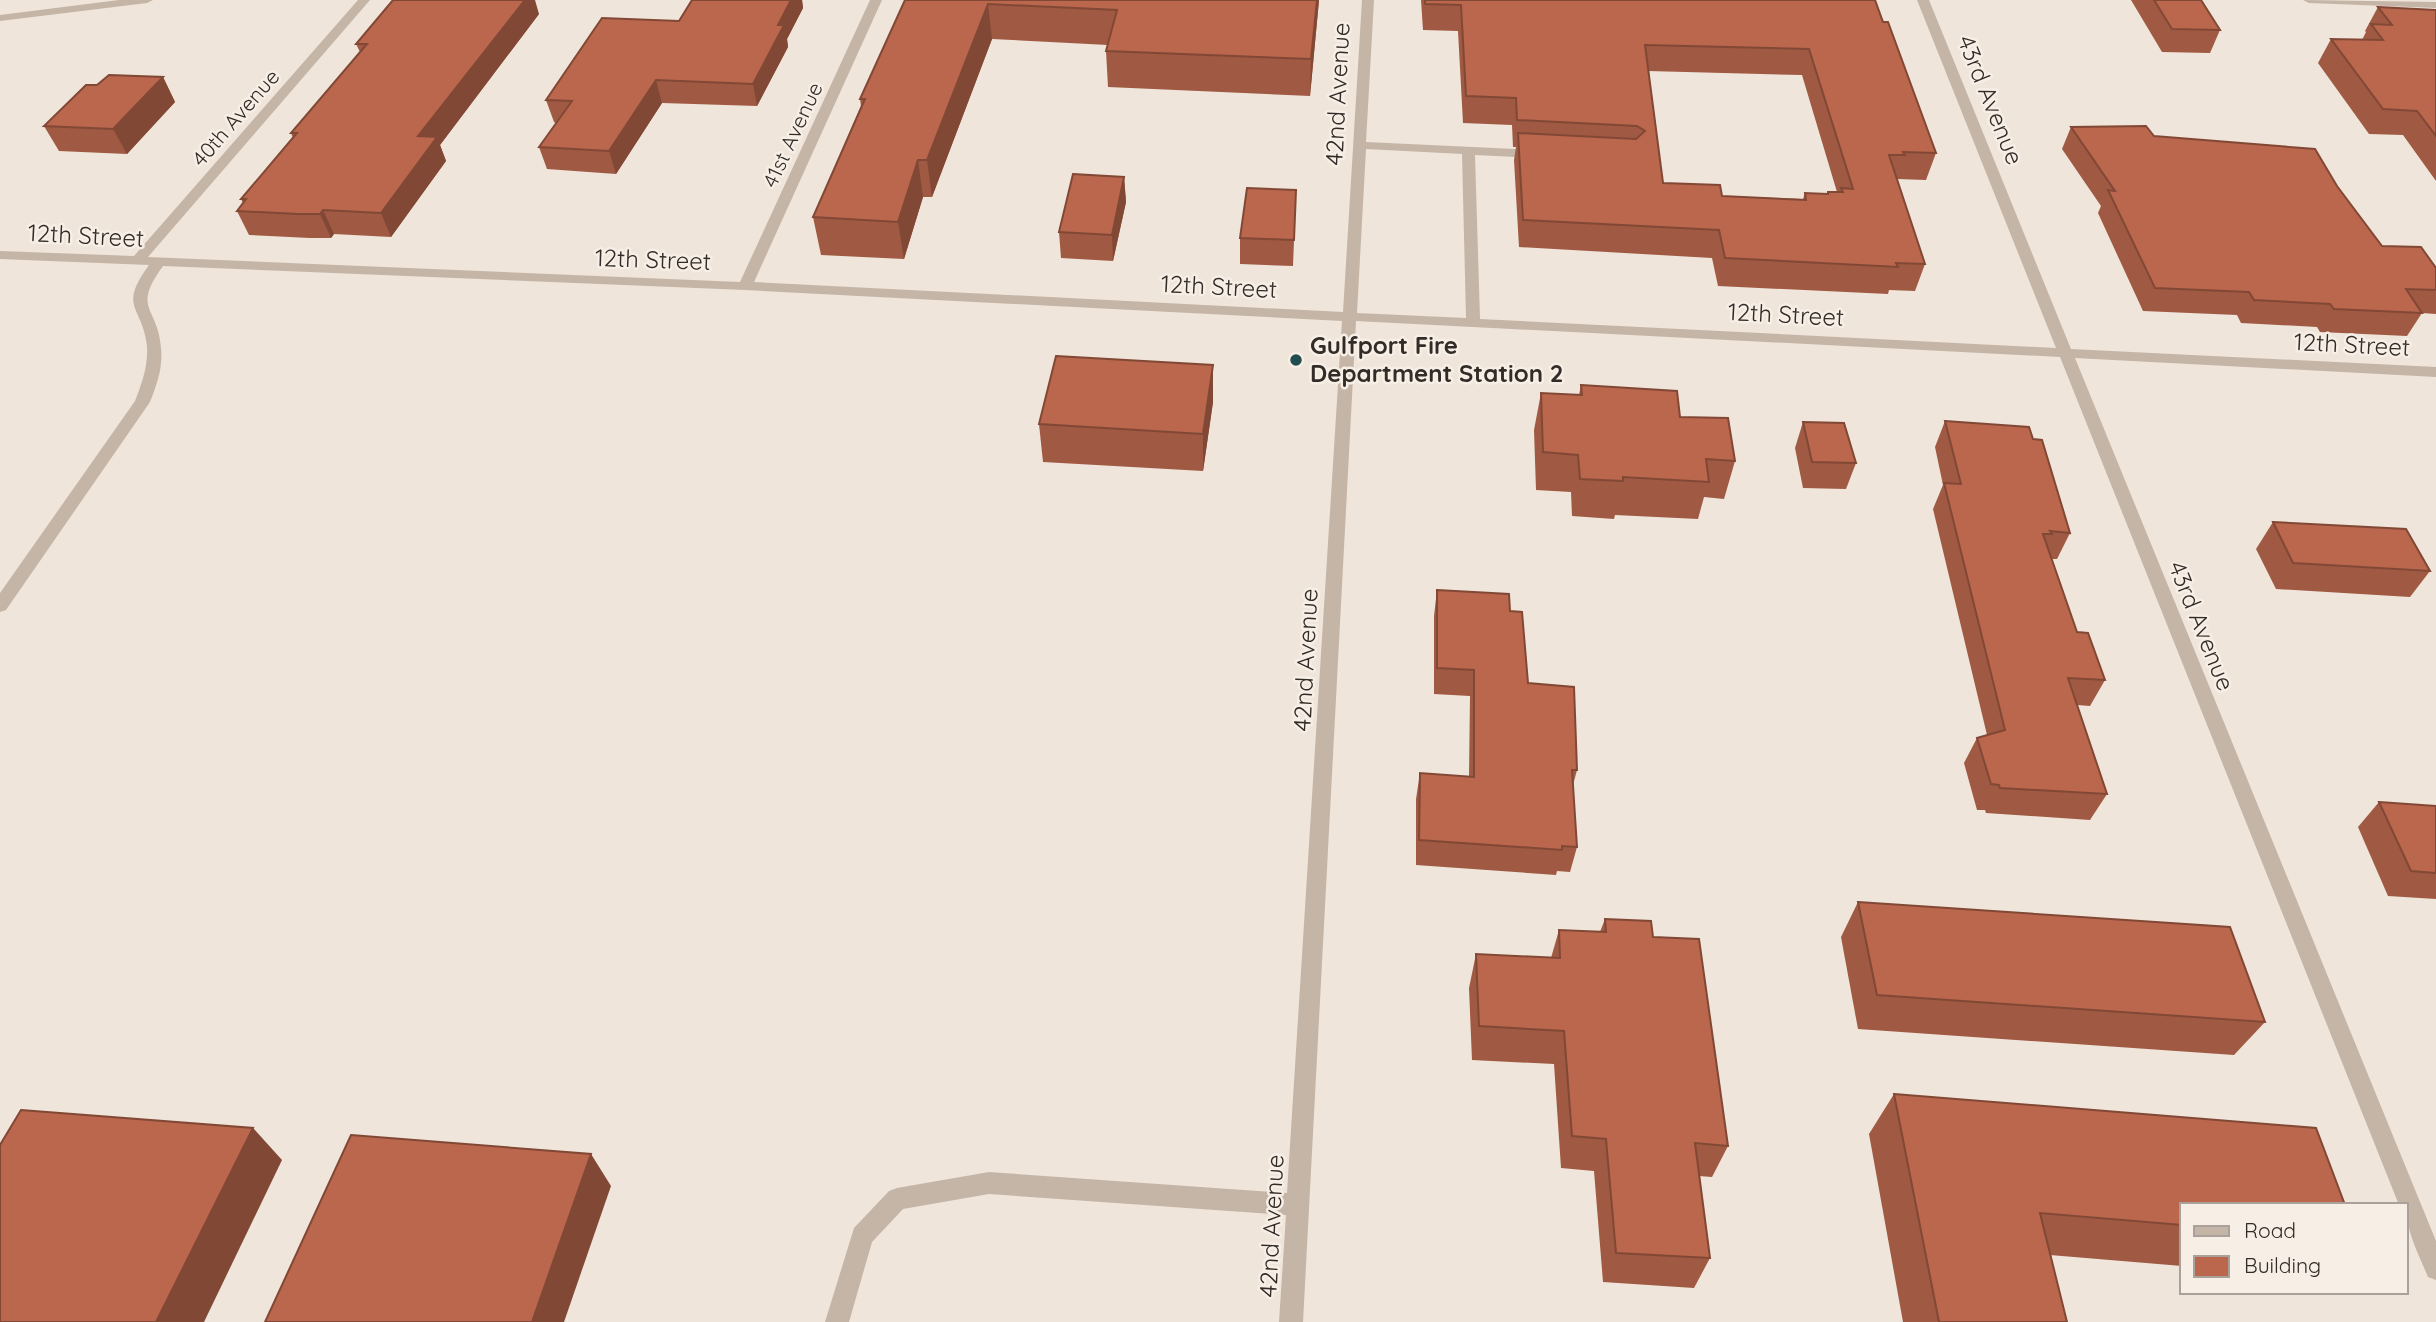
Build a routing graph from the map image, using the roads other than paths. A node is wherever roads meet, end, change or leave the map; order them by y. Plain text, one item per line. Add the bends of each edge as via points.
1 (147, 0) edge
2 (364, 0) edge
3 (876, 0) edge
4 (1368, 0) edge
5 (1923, 0) edge
6 (2309, 0) edge
7 (2436, 5) edge
8 (0, 18) edge
9 (1360, 145) junction
10 (1468, 151) junction
11 (1550, 155) edge
12 (0, 255) edge
13 (137, 261) junction
14 (159, 262) junction
15 (745, 286) junction
16 (1350, 317) junction
17 (1473, 323) junction
18 (2063, 351) junction
19 (2436, 372) edge
20 (0, 606) edge
21 (1298, 1205) junction
22 (2436, 1269) edge
23 (837, 1322) edge
24 (1291, 1322) edge

1 - 8 street
2 - 13 street, 40th Avenue
3 - 15 street, 41st Avenue
4 - 9 street, 42nd Avenue
5 - 18 street, 43rd Avenue
6 - 7 street
9 - 10 street
9 - 16 street, 42nd Avenue
10 - 11 street
10 - 17 street
12 - 13 street, 12th Street
13 - 14 street, 12th Street
14 - 15 street, 12th Street
14 - 20 street via 141,286 139,297 154,346 153,374 142,402
15 - 16 street, 12th Street
16 - 17 street, 12th Street
16 - 21 street, 42nd Avenue
17 - 18 street, 12th Street
18 - 19 street, 12th Street
18 - 22 street, 43rd Avenue
21 - 23 street via 989,1183 897,1199 862,1236
21 - 24 street, 42nd Avenue

